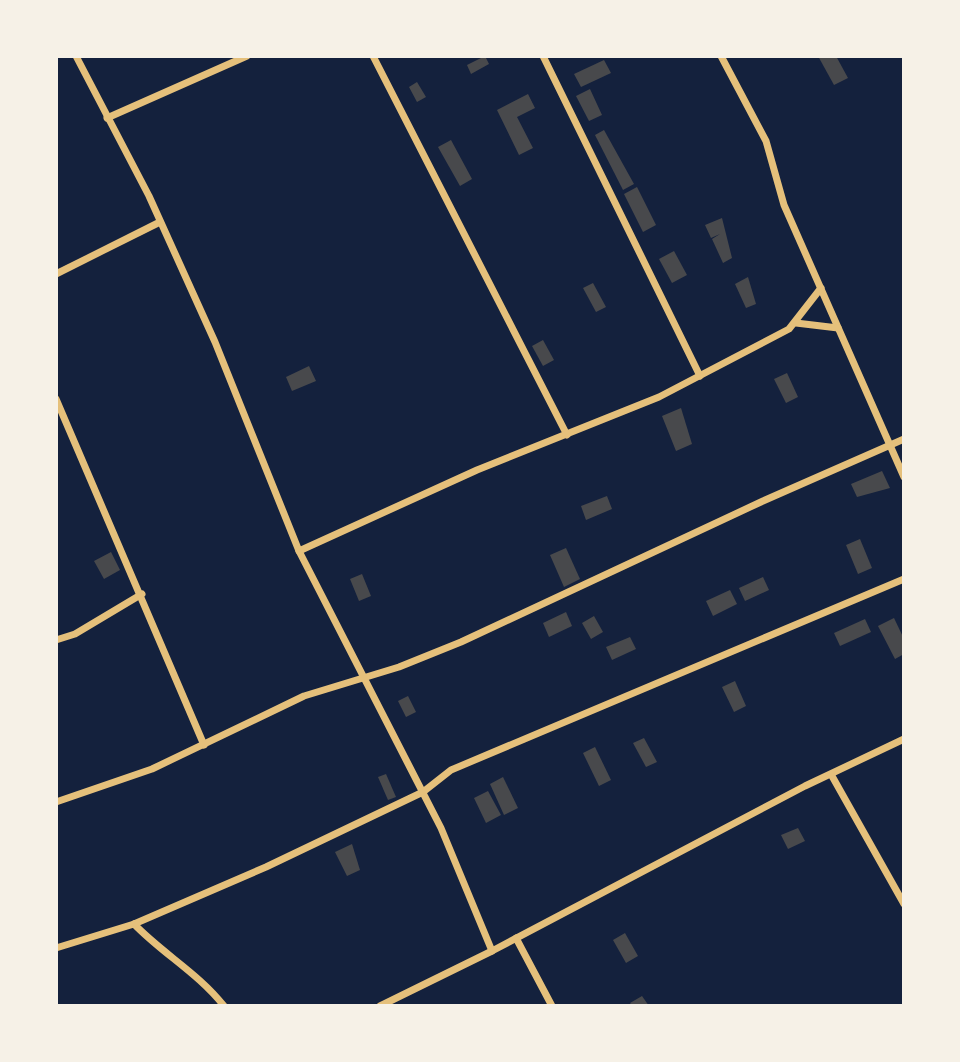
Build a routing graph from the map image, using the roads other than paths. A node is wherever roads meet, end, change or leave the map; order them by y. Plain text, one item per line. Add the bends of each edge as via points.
1 (76, 56) edge
2 (247, 56) edge
3 (373, 56) edge
4 (543, 56) edge
5 (721, 56) edge
6 (107, 118) junction
7 (160, 222) junction
8 (56, 274) edge
9 (821, 288) junction
10 (796, 323) junction
11 (838, 328) junction
12 (700, 376) junction
13 (56, 399) edge
14 (567, 435) junction
15 (904, 439) edge
16 (889, 446) junction
17 (904, 477) edge
18 (299, 551) junction
19 (904, 579) edge
20 (142, 594) junction
21 (56, 640) edge
22 (364, 676) junction
23 (904, 739) edge
24 (204, 745) junction
25 (832, 776) junction
26 (423, 792) junction
27 (56, 802) edge
28 (904, 904) edge
29 (134, 924) junction
30 (516, 938) junction
31 (56, 948) edge
32 (492, 951) junction
33 (224, 1006) edge
34 (380, 1006) edge
35 (552, 1006) edge

1 - 6 street
2 - 6 street
3 - 14 street
4 - 12 street
5 - 9 street via 766,141 784,205
6 - 7 street
7 - 8 street
7 - 18 street
9 - 10 street
9 - 11 street
10 - 11 street
10 - 12 street
11 - 16 street
12 - 14 street
13 - 20 street
14 - 18 street
15 - 16 street
16 - 17 street
16 - 22 street via 461,642
18 - 22 street
19 - 26 street via 451,770
20 - 21 street
20 - 24 street
22 - 24 street via 304,696
22 - 26 street
23 - 25 street
24 - 27 street
25 - 28 street
25 - 30 street
26 - 29 street
26 - 32 street
29 - 31 street
29 - 33 street via 194,972
30 - 32 street
30 - 35 street
32 - 34 street

